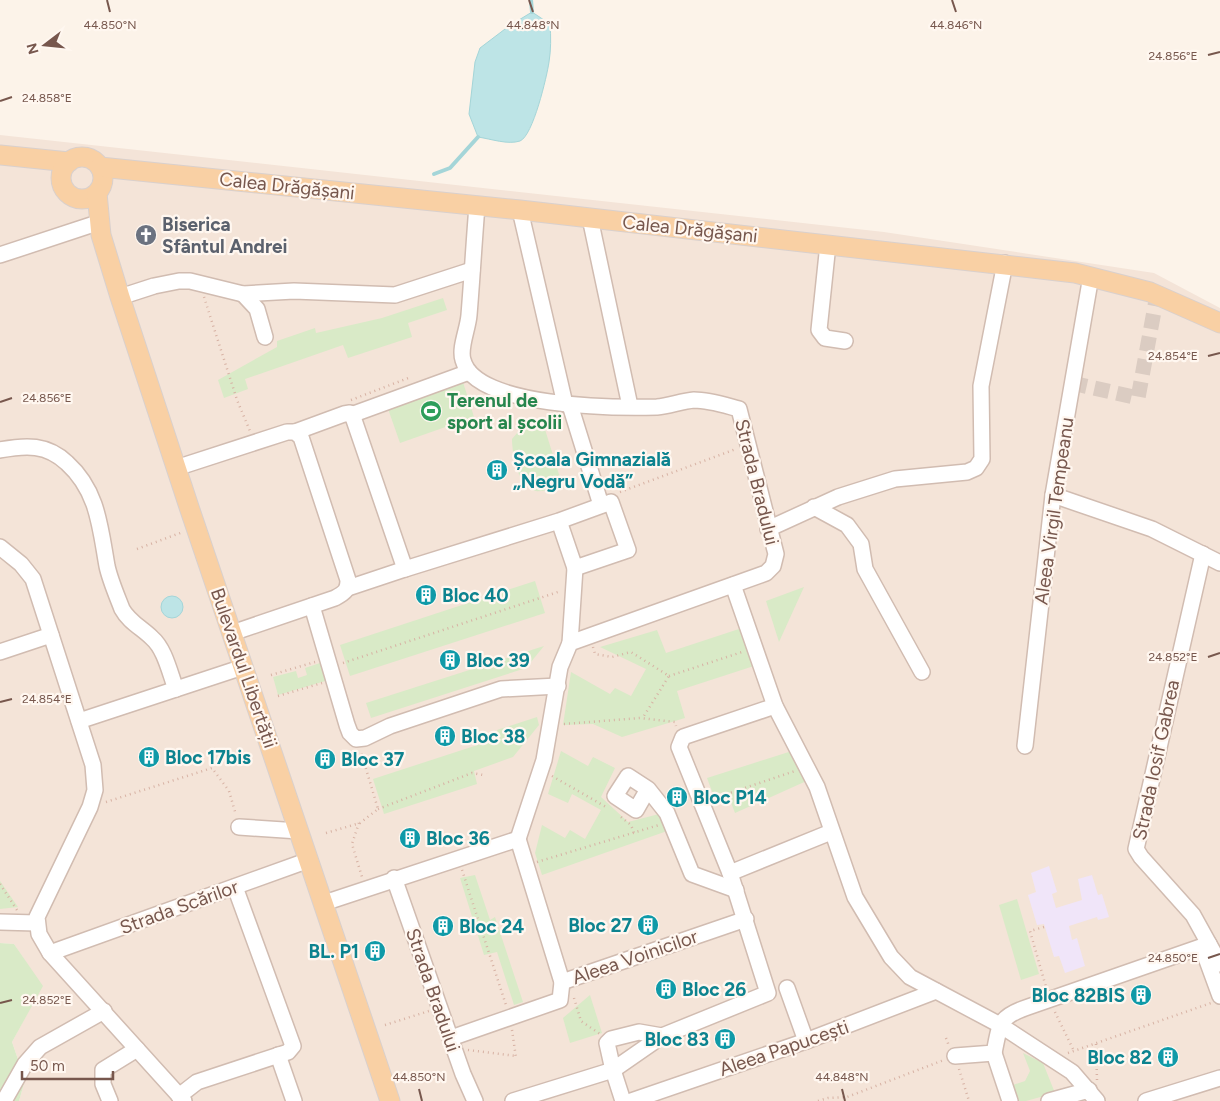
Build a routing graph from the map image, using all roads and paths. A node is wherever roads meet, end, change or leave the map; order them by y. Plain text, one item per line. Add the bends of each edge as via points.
1 (6, 155) edge
2 (69, 162) junction
3 (62, 180) junction
4 (100, 181) junction
5 (78, 198) junction
6 (476, 206) junction
7 (520, 210) junction
8 (590, 218) junction
9 (97, 229) junction
10 (828, 244) junction
11 (0, 255) edge
12 (1005, 263) junction
13 (472, 270) junction
14 (1091, 276) junction
15 (199, 283) junction
16 (243, 294) junction
17 (120, 297) junction
18 (1220, 323) edge
19 (265, 337) dead end
20 (845, 341) dead end
21 (469, 372) junction
22 (567, 404) junction
23 (630, 406) junction
24 (351, 415) junction
25 (295, 432) junction
26 (254, 442) junction
27 (747, 444) junction
28 (0, 450) edge
29 (176, 468) junction
30 (1053, 495) junction
31 (600, 502) junction
32 (814, 507) junction
33 (560, 521) junction
34 (196, 528) junction
35 (768, 529) junction
36 (0, 547) edge
37 (137, 548) dead end
38 (1203, 554) junction
39 (1220, 563) edge
40 (576, 568) junction
41 (405, 569) junction
42 (733, 585) junction
43 (574, 586) junction
44 (348, 588) junction
45 (312, 606) junction
46 (232, 633) junction
47 (51, 636) junction
48 (590, 637) junction
49 (570, 643) junction
50 (754, 648) junction
51 (0, 652) edge
52 (243, 667) junction
53 (330, 669) junction
54 (922, 672) dead end
55 (271, 675) dead end
56 (670, 676) junction
57 (558, 686) junction
58 (176, 689) junction
59 (278, 696) dead end
60 (774, 706) junction
61 (642, 719) junction
62 (80, 721) junction
63 (562, 724) dead end
64 (356, 739) junction
65 (682, 739) junction
66 (1025, 746) dead end
67 (808, 766) junction
68 (482, 775) dead end
69 (552, 776) dead end
70 (648, 789) dead end
71 (702, 803) junction
72 (90, 807) junction
73 (378, 809) junction
74 (610, 810) dead end
75 (617, 815) dead end
76 (670, 822) junction
77 (359, 823) junction
78 (239, 827) joint
79 (299, 831) junction
80 (831, 832) junction
81 (326, 833) dead end
82 (634, 833) junction
83 (518, 839) junction
84 (309, 860) junction
85 (537, 862) dead end
86 (461, 868) dead end
87 (730, 873) junction
88 (394, 878) junction
89 (0, 884) edge
90 (235, 886) junction
91 (365, 888) junction
92 (736, 890) junction
93 (324, 903) junction
94 (746, 919) junction
95 (0, 922) edge
96 (31, 923) junction
97 (1044, 927) dead end
98 (1206, 945) junction
99 (50, 953) junction
100 (1220, 964) edge
101 (562, 982) junction
102 (787, 988) dead end
103 (936, 991) junction
104 (1047, 992) dead end
105 (1220, 996) edge
106 (575, 999) dead end
107 (1220, 1000) edge
108 (440, 1007) junction
109 (104, 1011) junction
110 (1055, 1012) dead end
111 (510, 1018) junction
112 (385, 1024) dead end
113 (1000, 1025) junction
114 (662, 1036) junction
115 (610, 1040) junction
116 (806, 1041) junction
117 (452, 1043) junction
118 (1096, 1044) junction
119 (137, 1049) junction
120 (1074, 1051) junction
121 (994, 1053) junction
122 (278, 1055) junction
123 (955, 1056) joint
124 (1052, 1059) junction
125 (613, 1070) junction
126 (1220, 1078) edge
127 (1094, 1091) edge
128 (182, 1098) edge
129 (4, 1101) edge
130 (110, 1101) edge
131 (294, 1101) edge
132 (390, 1101) edge
133 (475, 1101) edge
134 (513, 1101) edge
135 (623, 1101) edge
136 (631, 1101) edge
137 (818, 1101) edge
138 (1010, 1101) edge
139 (1049, 1101) edge
140 (1146, 1101) edge

1 - 2 main road
1 - 3 main road
2 - 3 main road via 62,173
2 - 4 main road via 89,158
3 - 5 main road via 67,192
4 - 5 main road via 85,198
4 - 6 main road, Calea Drăgășani via 151,171
4 - 9 main road, Bulevardul Libertății
5 - 9 main road, Bulevardul Libertății
6 - 7 main road, Calea Drăgășani
6 - 13 street
7 - 8 main road, Calea Drăgășani
7 - 22 street
8 - 10 main road, Calea Drăgășani
8 - 23 street
9 - 11 street
9 - 17 main road, Bulevardul Libertății
10 - 12 main road, Calea Drăgășani
10 - 20 street via 819,330 825,338
12 - 14 main road, Calea Drăgășani
12 - 32 street via 981,386 982,459 976,468 966,472 895,479 838,496
13 - 16 street via 395,295
13 - 21 street via 469,317 462,355
14 - 18 main road, Calea Drăgășani via 1150,292
14 - 30 street, Aleea Virgil Tempeanu
15 - 16 street
15 - 17 street via 166,283
15 - 26 path
16 - 19 street via 257,309
17 - 29 main road, Bulevardul Libertății
21 - 22 street, Strada Bradului via 491,388 530,399
21 - 24 street
22 - 23 street, Strada Bradului
22 - 31 street
23 - 27 street, Strada Bradului via 659,406 694,400 739,409
24 - 25 street via 344,414
24 - 41 street
25 - 26 street
25 - 44 street via 301,437
26 - 29 street
27 - 31 path
27 - 35 street, Strada Bradului
28 - 58 street via 39,446 58,454 77,472 90,490 100,520 107,567 123,611 138,628 154,638
29 - 34 main road, Bulevardul Libertății
30 - 38 street via 1152,529
30 - 66 street, Aleea Virgil Tempeanu
31 - 33 street
31 - 40 street via 610,502 628,550
32 - 35 street
32 - 54 street via 847,525 861,544 864,569
33 - 40 street
33 - 41 street
34 - 37 path
34 - 46 main road, Bulevardul Libertății
35 - 42 street, Strada Bradului via 776,554 773,566 766,573
36 - 47 street via 33,579
38 - 39 street
38 - 98 street, Strada Iosif Gabrea via 1136,849 1193,915
40 - 43 street
41 - 44 street
42 - 48 street, Strada Bradului
42 - 50 street
43 - 49 street
43 - 53 path
44 - 45 street via 335,598
45 - 46 street
45 - 53 street
46 - 52 main road, Bulevardul Libertății
47 - 51 street
47 - 62 street
48 - 49 street, Strada Bradului
48 - 56 path via 595,654 612,657 631,652
49 - 57 street via 560,666
50 - 56 path
50 - 60 street
52 - 58 street
52 - 79 main road, Bulevardul Libertății
53 - 55 path
53 - 59 path
53 - 64 street via 347,725
56 - 61 path
57 - 64 street via 501,689
57 - 83 street via 544,760
58 - 62 street
60 - 65 street
60 - 67 street
61 - 63 path
61 - 65 path via 675,722
62 - 72 street via 94,765
64 - 73 path
65 - 71 street via 679,747
67 - 71 path
67 - 80 street
68 - 73 path via 472,773
69 - 74 path
70 - 76 street
71 - 87 street
72 - 78 path via 212,768 228,791
72 - 96 street via 37,917
73 - 77 path
75 - 82 path via 631,825
76 - 82 path
76 - 92 street via 692,874
77 - 81 path
77 - 91 path via 352,844
78 - 79 street
79 - 84 main road, Bulevardul Libertății
80 - 87 street
80 - 103 street via 854,897 890,956 910,977
82 - 85 path
83 - 88 street
83 - 101 street, Aleea Voinicilor
84 - 90 street, Strada Scărilor
84 - 93 main road, Bulevardul Libertății
86 - 111 path
87 - 92 street
88 - 91 street
88 - 108 street, Strada Bradului
89 - 96 path
90 - 99 street, Strada Scărilor
90 - 122 street via 292,1038 293,1046 288,1052
91 - 93 street
92 - 94 street
93 - 132 main road, Bulevardul Libertății
94 - 101 street, Aleea Voinicilor
94 - 114 street via 768,993
95 - 96 street
96 - 99 street
97 - 104 path via 1030,931
98 - 100 street
98 - 105 street
98 - 113 street via 1009,1013
99 - 109 street
101 - 111 street via 560,1000
102 - 116 street
103 - 113 street
103 - 116 street, Aleea Papucești
106 - 115 path via 581,1021
107 - 118 path
108 - 112 path
108 - 117 street, Strada Bradului
109 - 119 street
109 - 129 street via 40,1047 25,1064
110 - 120 path
111 - 117 street
111 - 117 path via 516,1057
113 - 121 street
113 - 124 street
114 - 115 street via 639,1032
114 - 125 street
115 - 125 street via 607,1047
116 - 136 street, Aleea Papucești
117 - 133 street, Strada Bradului
118 - 120 path
118 - 127 path
119 - 128 street
119 - 130 street via 103,1070 102,1084
120 - 124 path
121 - 123 street
121 - 138 street
122 - 128 street via 197,1082
122 - 131 street
123 - 137 path via 847,1097
124 - 127 street
125 - 134 street
125 - 135 street
126 - 140 street
127 - 139 street

